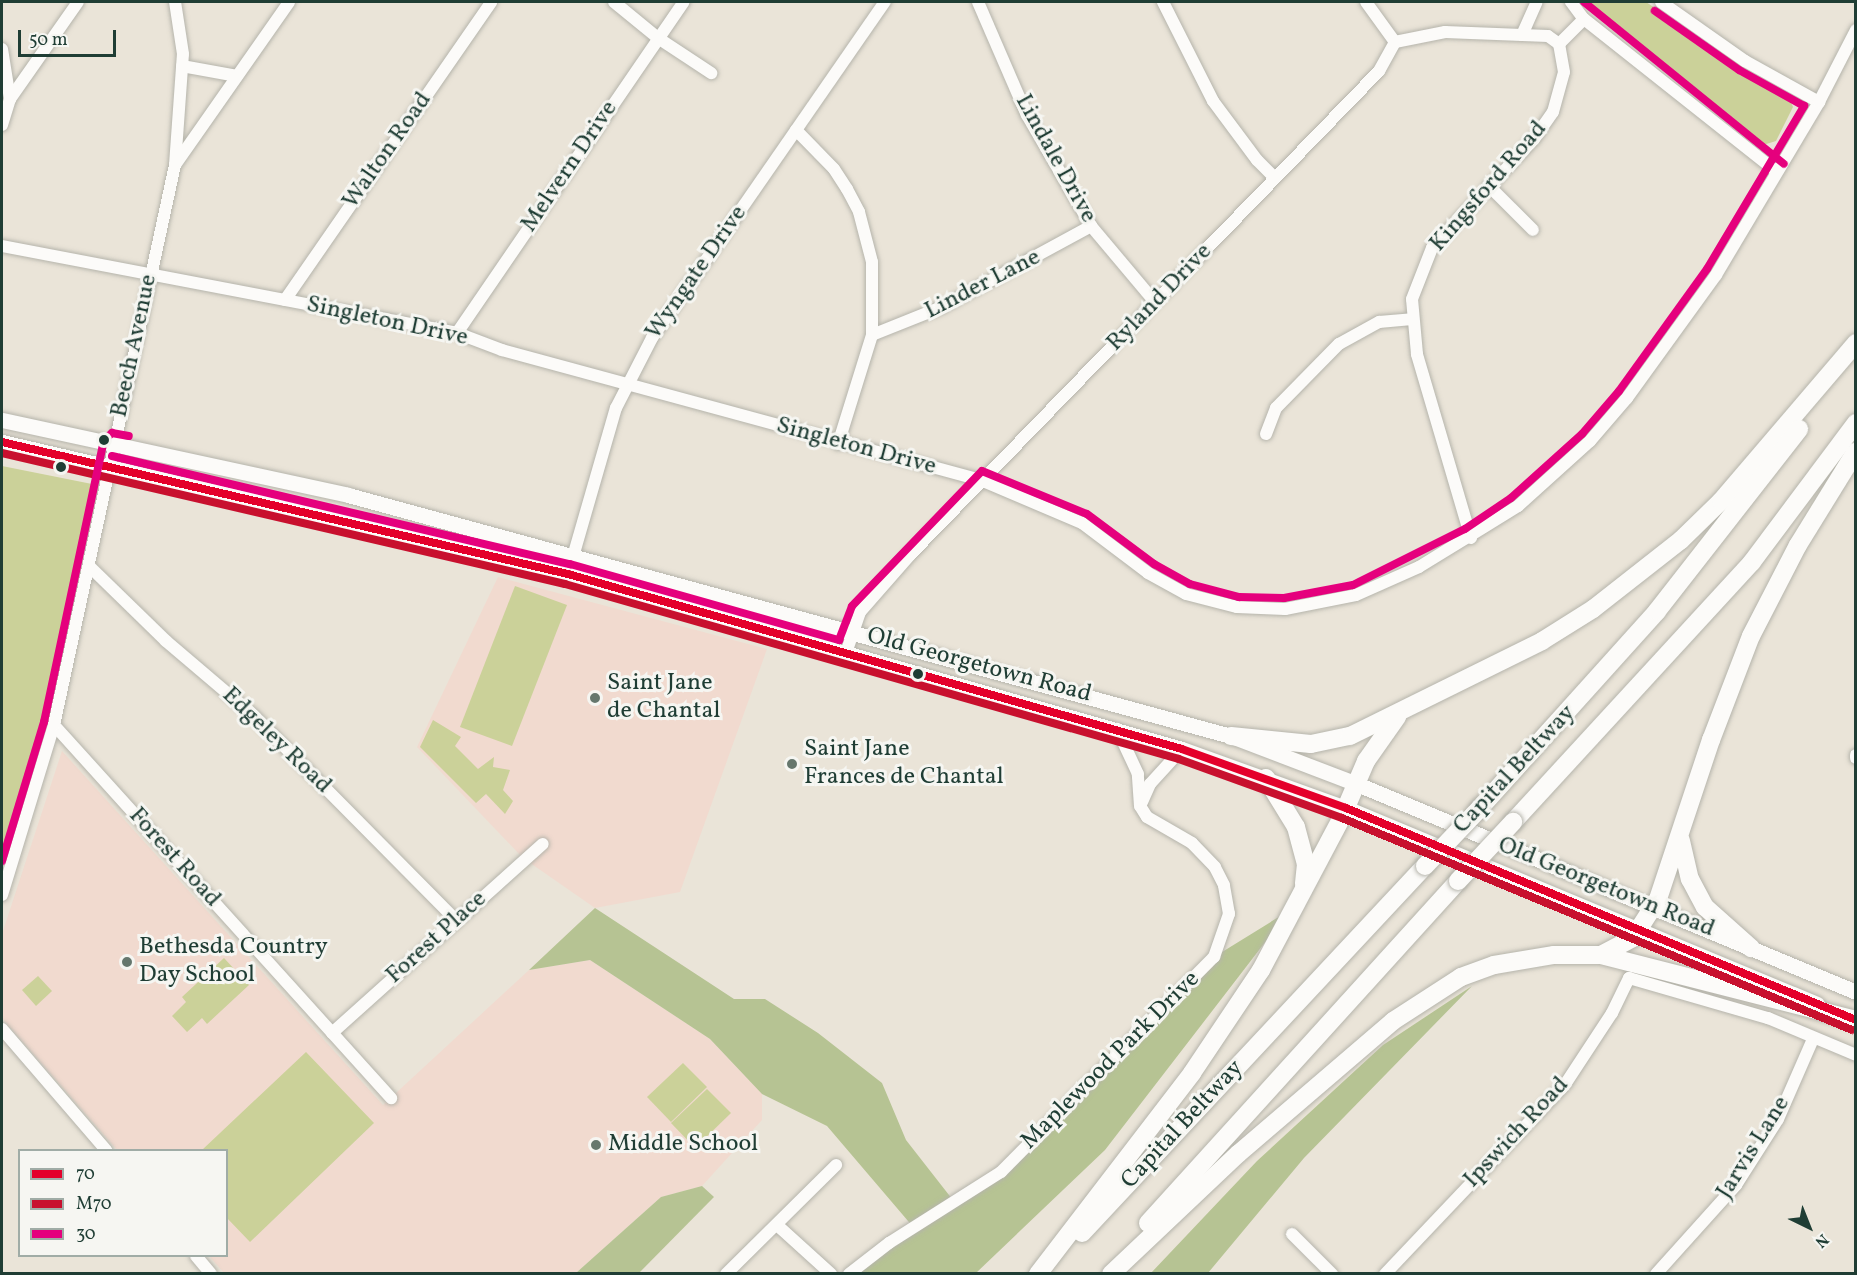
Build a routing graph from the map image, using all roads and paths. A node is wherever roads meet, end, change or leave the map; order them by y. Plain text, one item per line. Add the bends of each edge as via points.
1 (78, 2) edge
2 (175, 2) edge
3 (289, 2) edge
4 (491, 2) edge
5 (614, 2) edge
6 (684, 2) edge
7 (885, 2) edge
8 (978, 2) edge
9 (1163, 2) edge
10 (1366, 2) edge
11 (1537, 2) edge
12 (1571, 2) edge
13 (1661, 2) edge
14 (1584, 19) junction
15 (1856, 30) edge
16 (1522, 34) junction
17 (658, 39) junction
18 (1395, 42) junction
19 (1559, 44) junction
20 (2, 49) edge
21 (182, 66) junction
22 (711, 73) dead end
23 (237, 76) junction
24 (10, 99) junction
25 (1819, 102) junction
26 (2, 125) edge
27 (796, 130) junction
28 (175, 165) junction
29 (1777, 172) junction
30 (1275, 178) junction
31 (1489, 186) junction
32 (1091, 226) junction
33 (1533, 230) dead end
34 (2, 246) edge
35 (149, 275) junction
36 (285, 300) junction
37 (1155, 302) junction
38 (1412, 319) junction
39 (457, 333) junction
40 (872, 335) junction
41 (1856, 344) edge
42 (627, 384) junction
43 (2, 420) edge
44 (1856, 423) edge
45 (1266, 434) dead end
46 (2, 442) edge
47 (114, 443) junction
48 (838, 444) junction
49 (1856, 451) edge
50 (110, 466) junction
51 (983, 481) junction
52 (1471, 538) junction
53 (574, 554) junction
54 (90, 567) junction
55 (568, 574) junction
56 (853, 632) junction
57 (846, 652) junction
58 (1400, 713) junction
59 (54, 725) junction
60 (1117, 729) junction
61 (1231, 736) junction
62 (1182, 749) junction
63 (1266, 778) junction
64 (1356, 784) junction
65 (1140, 806) junction
66 (1346, 808) junction
67 (1680, 841) junction
68 (543, 844) dead end
69 (1304, 893) junction
70 (2, 895) edge
71 (1654, 907) junction
72 (457, 921) junction
73 (1641, 929) junction
74 (1751, 948) junction
75 (1601, 955) junction
76 (1856, 992) edge
77 (1856, 1020) edge
78 (2, 1029) edge
79 (332, 1033) junction
80 (1813, 1039) junction
81 (1856, 1055) edge
82 (392, 1098) dead end
83 (105, 1149) edge
84 (836, 1165) dead end
85 (777, 1225) junction
86 (1292, 1234) dead end
87 (197, 1257) edge
88 (210, 1273) edge
89 (726, 1274) edge
90 (831, 1274) edge
91 (849, 1274) edge
92 (1038, 1274) edge
93 (1044, 1274) edge
94 (1102, 1274) edge
95 (1111, 1274) edge
96 (1332, 1274) edge
97 (1385, 1274) edge
98 (1656, 1274) edge

1 - 24 street
2 - 21 street, Beech Avenue
3 - 23 street
4 - 36 street, Walton Road
5 - 17 street
6 - 17 street, Melvern Drive
7 - 27 street, Wyngate Drive
8 - 32 street, Lindale Drive via 1027,115
9 - 30 street via 1213,101
10 - 18 street
11 - 16 street
12 - 14 street
13 - 25 street via 1746,61
14 - 19 street
14 - 29 street
15 - 25 street, Singleton Drive
16 - 18 street via 1446,32
16 - 19 street via 1548,36
17 - 22 street
17 - 39 street, Melvern Drive
18 - 30 street, Ryland Drive via 1379,71
19 - 31 street, Kingsford Road via 1564,72 1553,112 1534,139
20 - 24 street
21 - 23 street
21 - 28 street, Beech Avenue
23 - 28 street
24 - 26 street
25 - 29 street, Singleton Drive
27 - 40 street via 834,169 859,212 872,262
27 - 42 street, Wyngate Drive via 652,338
28 - 35 street, Beech Avenue
29 - 52 street, Singleton Drive via 1716,275 1627,398 1590,441 1518,506
30 - 37 street, Ryland Drive
31 - 33 street
31 - 38 street, Kingsford Road via 1432,248 1417,278
32 - 37 street, Lindale Drive
32 - 40 street, Linder Lane via 942,307
34 - 35 street, Singleton Drive
35 - 36 street, Singleton Drive
35 - 47 street, Beech Avenue
36 - 39 street, Singleton Drive
37 - 51 street, Ryland Drive
38 - 45 street via 1379,322 1339,344 1276,408
38 - 52 street, Kingsford Road via 1417,354
39 - 42 street, Singleton Drive via 502,350
40 - 48 street
41 - 58 highway via 1752,469 1645,570 1542,641
41 - 93 highway, Capital Beltway, bridge via 1776,462 1605,671
42 - 48 street, Singleton Drive
42 - 53 street, Wyngate Drive
43 - 47 main road, Old Georgetown Road
44 - 94 highway, Capital Beltway, bridge via 1752,562
46 - 50 main road, Old Georgetown Road
47 - 50 street, Beech Avenue
47 - 53 main road, Old Georgetown Road via 348,495
48 - 51 street, Singleton Drive
49 - 67 highway via 1792,555 1751,636 1711,740
50 - 54 street, Beech Avenue
50 - 55 main road, Old Georgetown Road
51 - 52 street, Singleton Drive via 1082,523 1148,573 1186,594 1237,607 1285,609 1356,595
51 - 56 street, Ryland Drive via 860,612
53 - 55 street, Wyngate Drive
53 - 56 main road, Old Georgetown Road
54 - 59 street, Beech Avenue
54 - 72 street, Edgeley Road via 166,641 253,716
55 - 57 main road, Old Georgetown Road
56 - 57 street, Ryland Drive
56 - 61 main road, Old Georgetown Road
57 - 60 main road, Old Georgetown Road
58 - 61 highway via 1350,736 1317,744
58 - 64 highway via 1378,741
59 - 70 street, Beech Avenue
59 - 79 street, Forest Road
60 - 62 main road, Old Georgetown Road
60 - 65 street via 1138,774
61 - 64 main road, Old Georgetown Road
62 - 63 main road, Old Georgetown Road
62 - 65 street via 1150,784
63 - 66 main road, Old Georgetown Road
63 - 69 highway via 1296,827 1306,864
64 - 66 highway
64 - 71 main road, Old Georgetown Road
65 - 91 street, Maplewood Park Drive via 1147,817 1203,852 1224,885 1229,914 1214,957 1001,1172 889,1243
66 - 69 highway
66 - 73 main road, Old Georgetown Road
67 - 71 highway
67 - 74 highway via 1690,879 1705,907
68 - 72 street, Forest Place
69 - 92 highway via 1218,1036
71 - 73 highway
71 - 74 main road, Old Georgetown Road
72 - 79 street, Forest Place
73 - 75 highway via 1623,947
73 - 77 main road, Old Georgetown Road
74 - 76 main road, Old Georgetown Road
75 - 77 highway
75 - 95 highway via 1554,955 1494,965 1424,998 1238,1154
78 - 83 street
79 - 82 street, Forest Road
80 - 81 street
80 - 97 street, Ipswich Road via 1768,1018 1629,978 1612,1013 1566,1083
80 - 98 street, Jarvis Lane via 1778,1119 1736,1185
84 - 85 street
85 - 89 street
85 - 90 street
86 - 96 street
87 - 88 street

